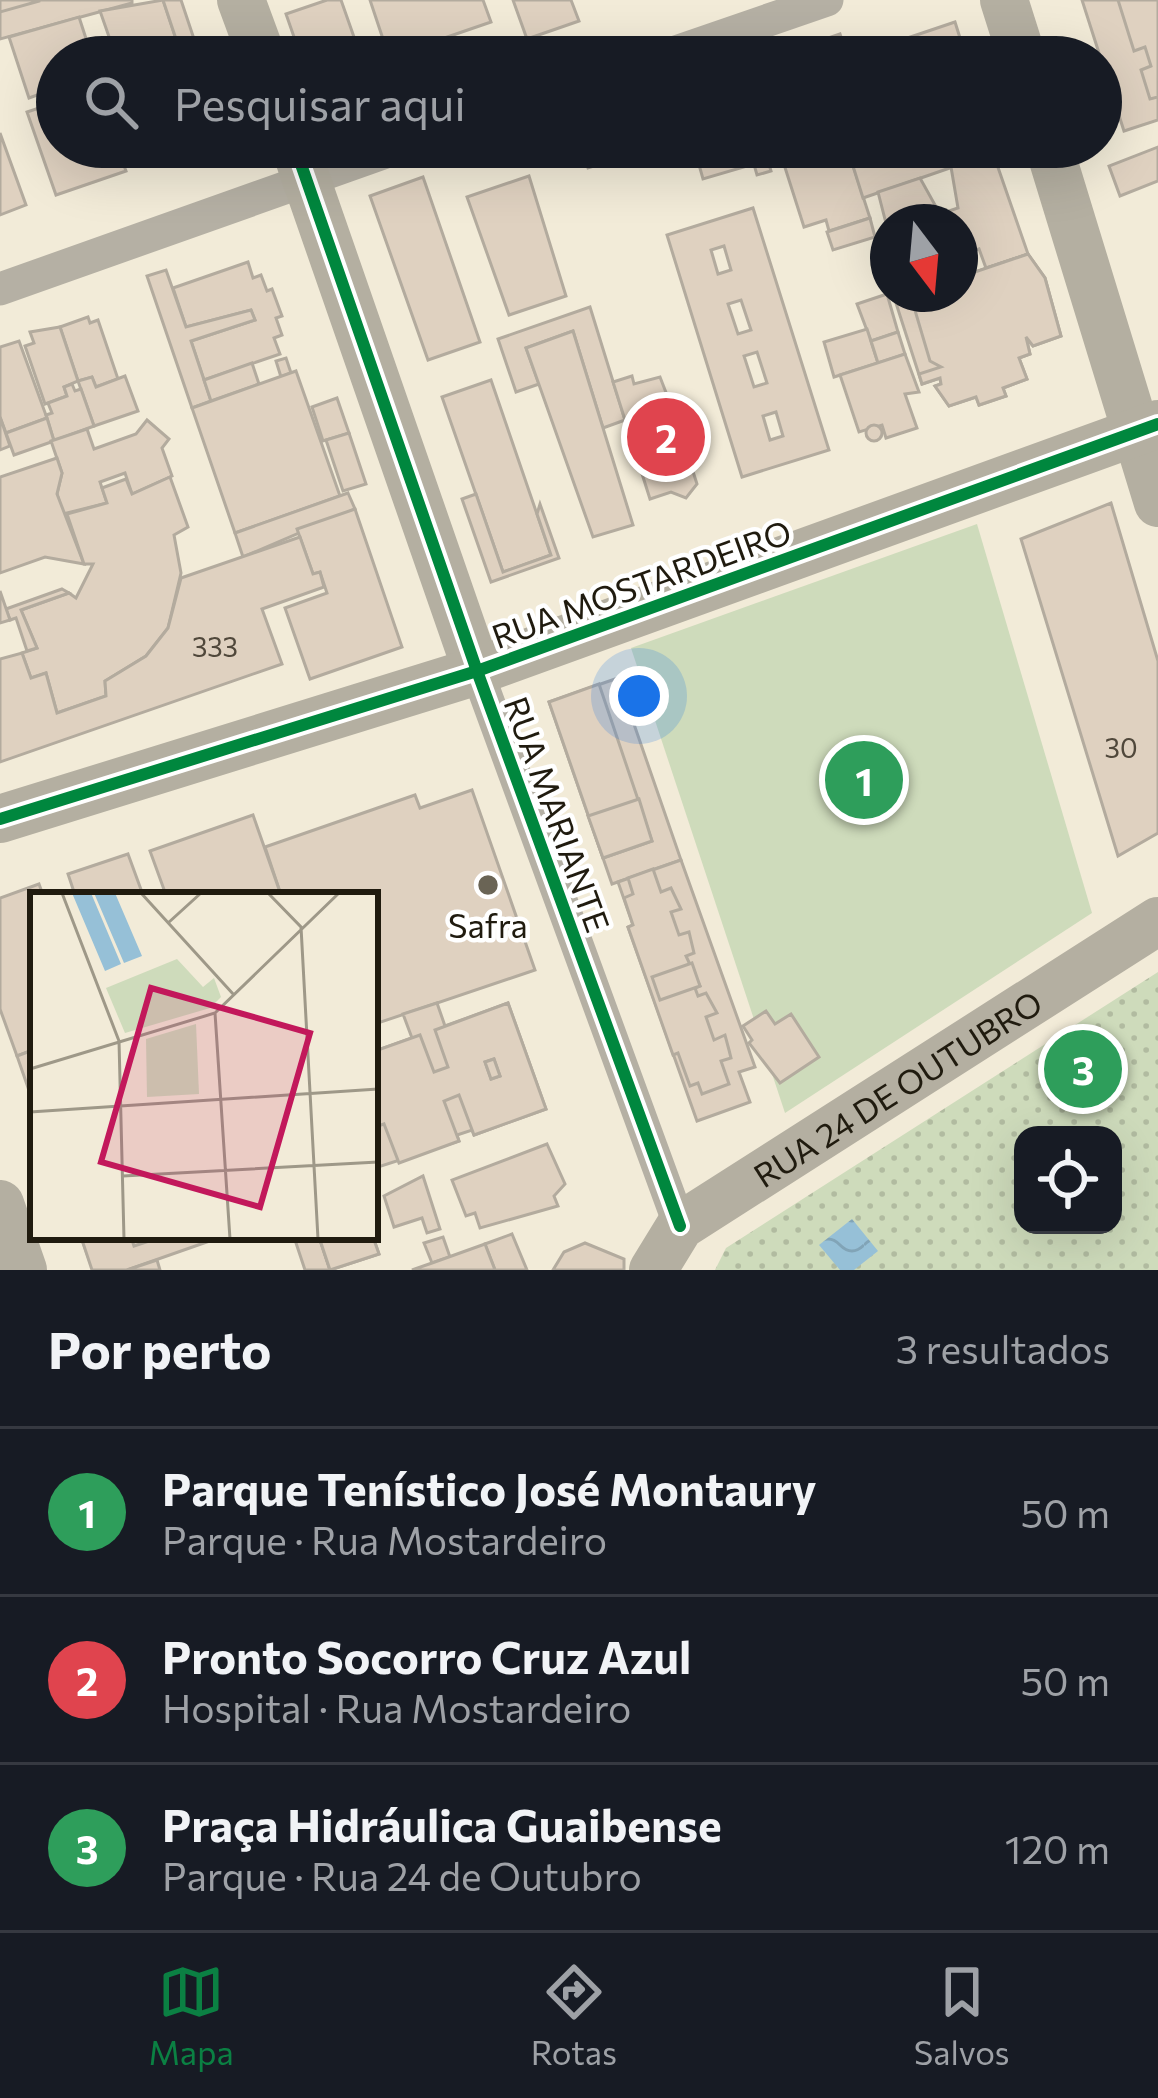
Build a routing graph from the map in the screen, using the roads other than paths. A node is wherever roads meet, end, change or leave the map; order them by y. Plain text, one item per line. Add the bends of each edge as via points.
1 (241, 0) edge
2 (827, 0) edge
3 (1004, 0) edge
4 (254, 36) edge
5 (723, 36) edge
6 (1015, 36) edge
7 (288, 168) edge
8 (302, 168) edge
9 (1056, 168) edge
10 (0, 289) edge
11 (1146, 428) edge
12 (1158, 503) edge
13 (477, 671) junction
14 (0, 819) edge
15 (1158, 921) edge
16 (0, 1204) edge
17 (680, 1226) junction
18 (23, 1270) edge
19 (653, 1270) edge

1 - 4 main road
2 - 5 street
3 - 6 main road
7 - 10 street
8 - 13 main road, RUA MARIANTE
9 - 11 main road
11 - 12 main road
11 - 13 main road, RUA MOSTARDEIRO
13 - 14 main road, RUA MOSTARDEIRO
13 - 17 street, RUA MARIANTE
15 - 17 main road, RUA 24 DE OUTUBRO
16 - 18 main road
17 - 19 main road, RUA 24 DE OUTUBRO

